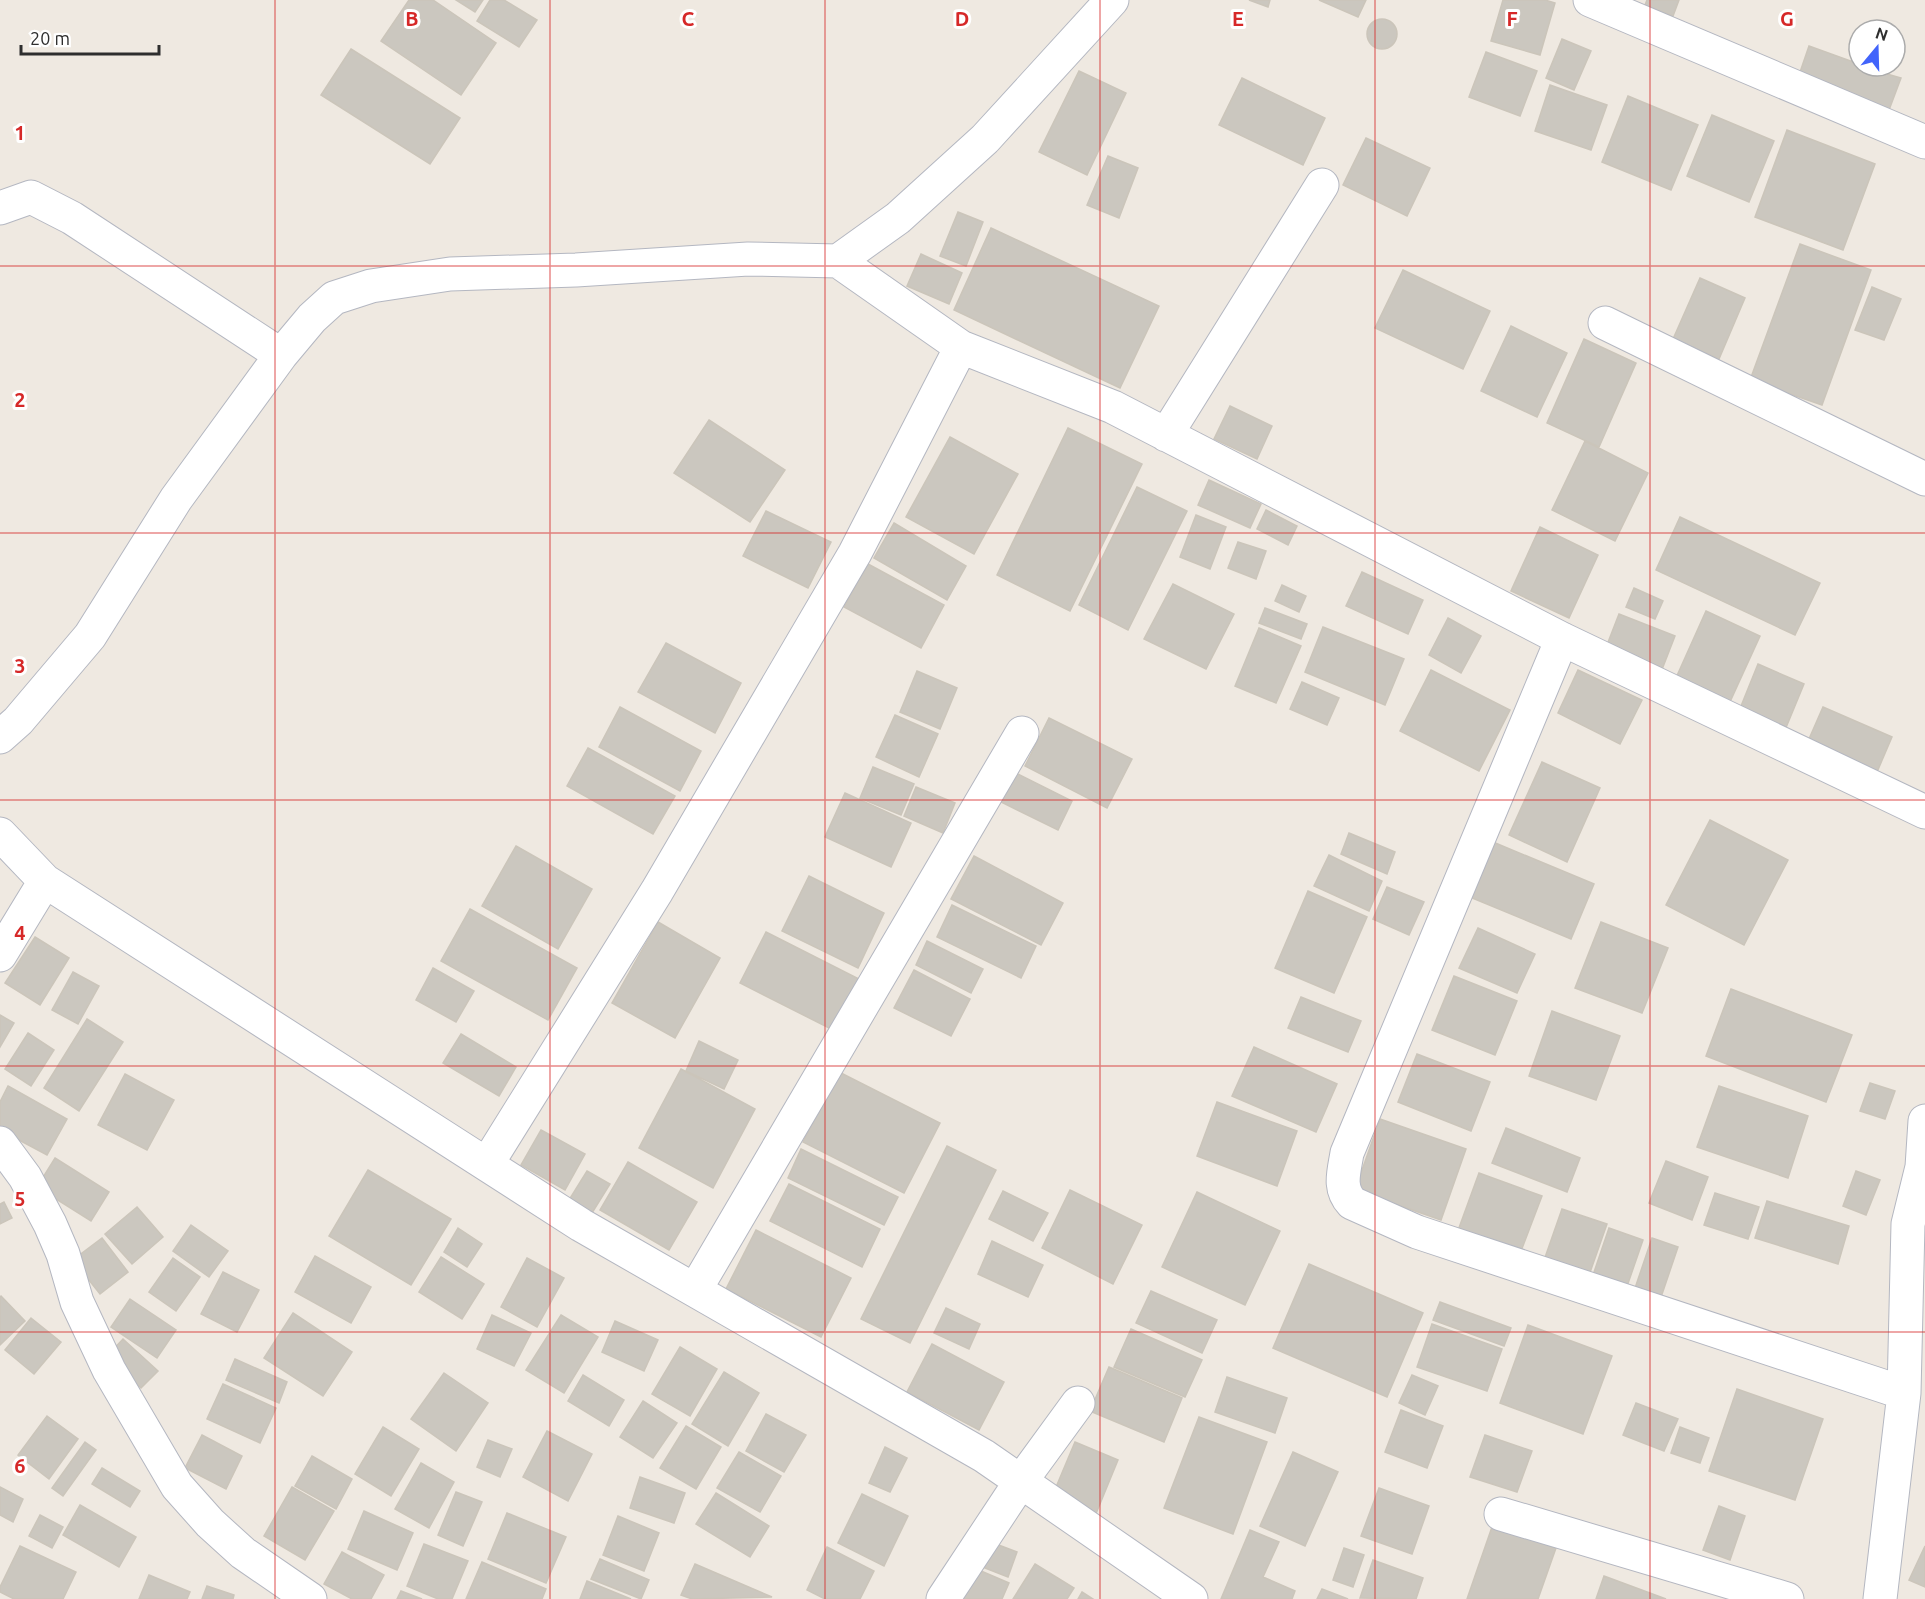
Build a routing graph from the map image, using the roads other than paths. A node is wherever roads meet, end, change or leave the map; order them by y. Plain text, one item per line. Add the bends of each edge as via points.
1 (1112, 0) edge
2 (1590, 0) edge
3 (1925, 142) edge
4 (1322, 185) dead end
5 (0, 208) edge
6 (838, 261) junction
7 (1605, 323) dead end
8 (961, 346) junction
9 (281, 355) junction
10 (1166, 435) junction
11 (1925, 479) edge
12 (1562, 639) junction
13 (1022, 733) dead end
14 (0, 737) edge
15 (1925, 812) edge
16 (0, 834) edge
17 (45, 881) junction
18 (0, 955) edge
19 (1925, 1121) edge
20 (0, 1143) edge
21 (487, 1164) junction
22 (695, 1290) junction
23 (1904, 1394) junction
24 (1078, 1403) dead end
25 (1913, 1447) edge
26 (1021, 1481) junction
27 (1502, 1514) dead end
28 (310, 1599) edge
29 (943, 1599) edge
30 (1191, 1599) edge
31 (1787, 1599) edge
32 (1880, 1599) edge

1 - 6 street via 985,139 898,218
2 - 3 street
4 - 10 street
5 - 9 street via 31,197 72,218
6 - 8 street
6 - 9 street via 748,259 450,274 371,286 334,298
7 - 11 street
8 - 10 street via 1113,407
8 - 21 street via 849,564 657,891
9 - 14 street via 176,500 90,636
10 - 12 street
12 - 15 street
12 - 23 street via 1347,1153 1344,1194 1352,1203 1416,1232
13 - 22 street
16 - 17 street
17 - 18 street
17 - 21 street
19 - 23 street via 1922,1167 1908,1224
20 - 28 street via 25,1177 50,1224 77,1302 109,1370 177,1486 243,1553
21 - 22 street via 581,1225
22 - 26 street
23 - 25 street
24 - 26 street
25 - 32 street
26 - 29 street
26 - 30 street
27 - 31 street

